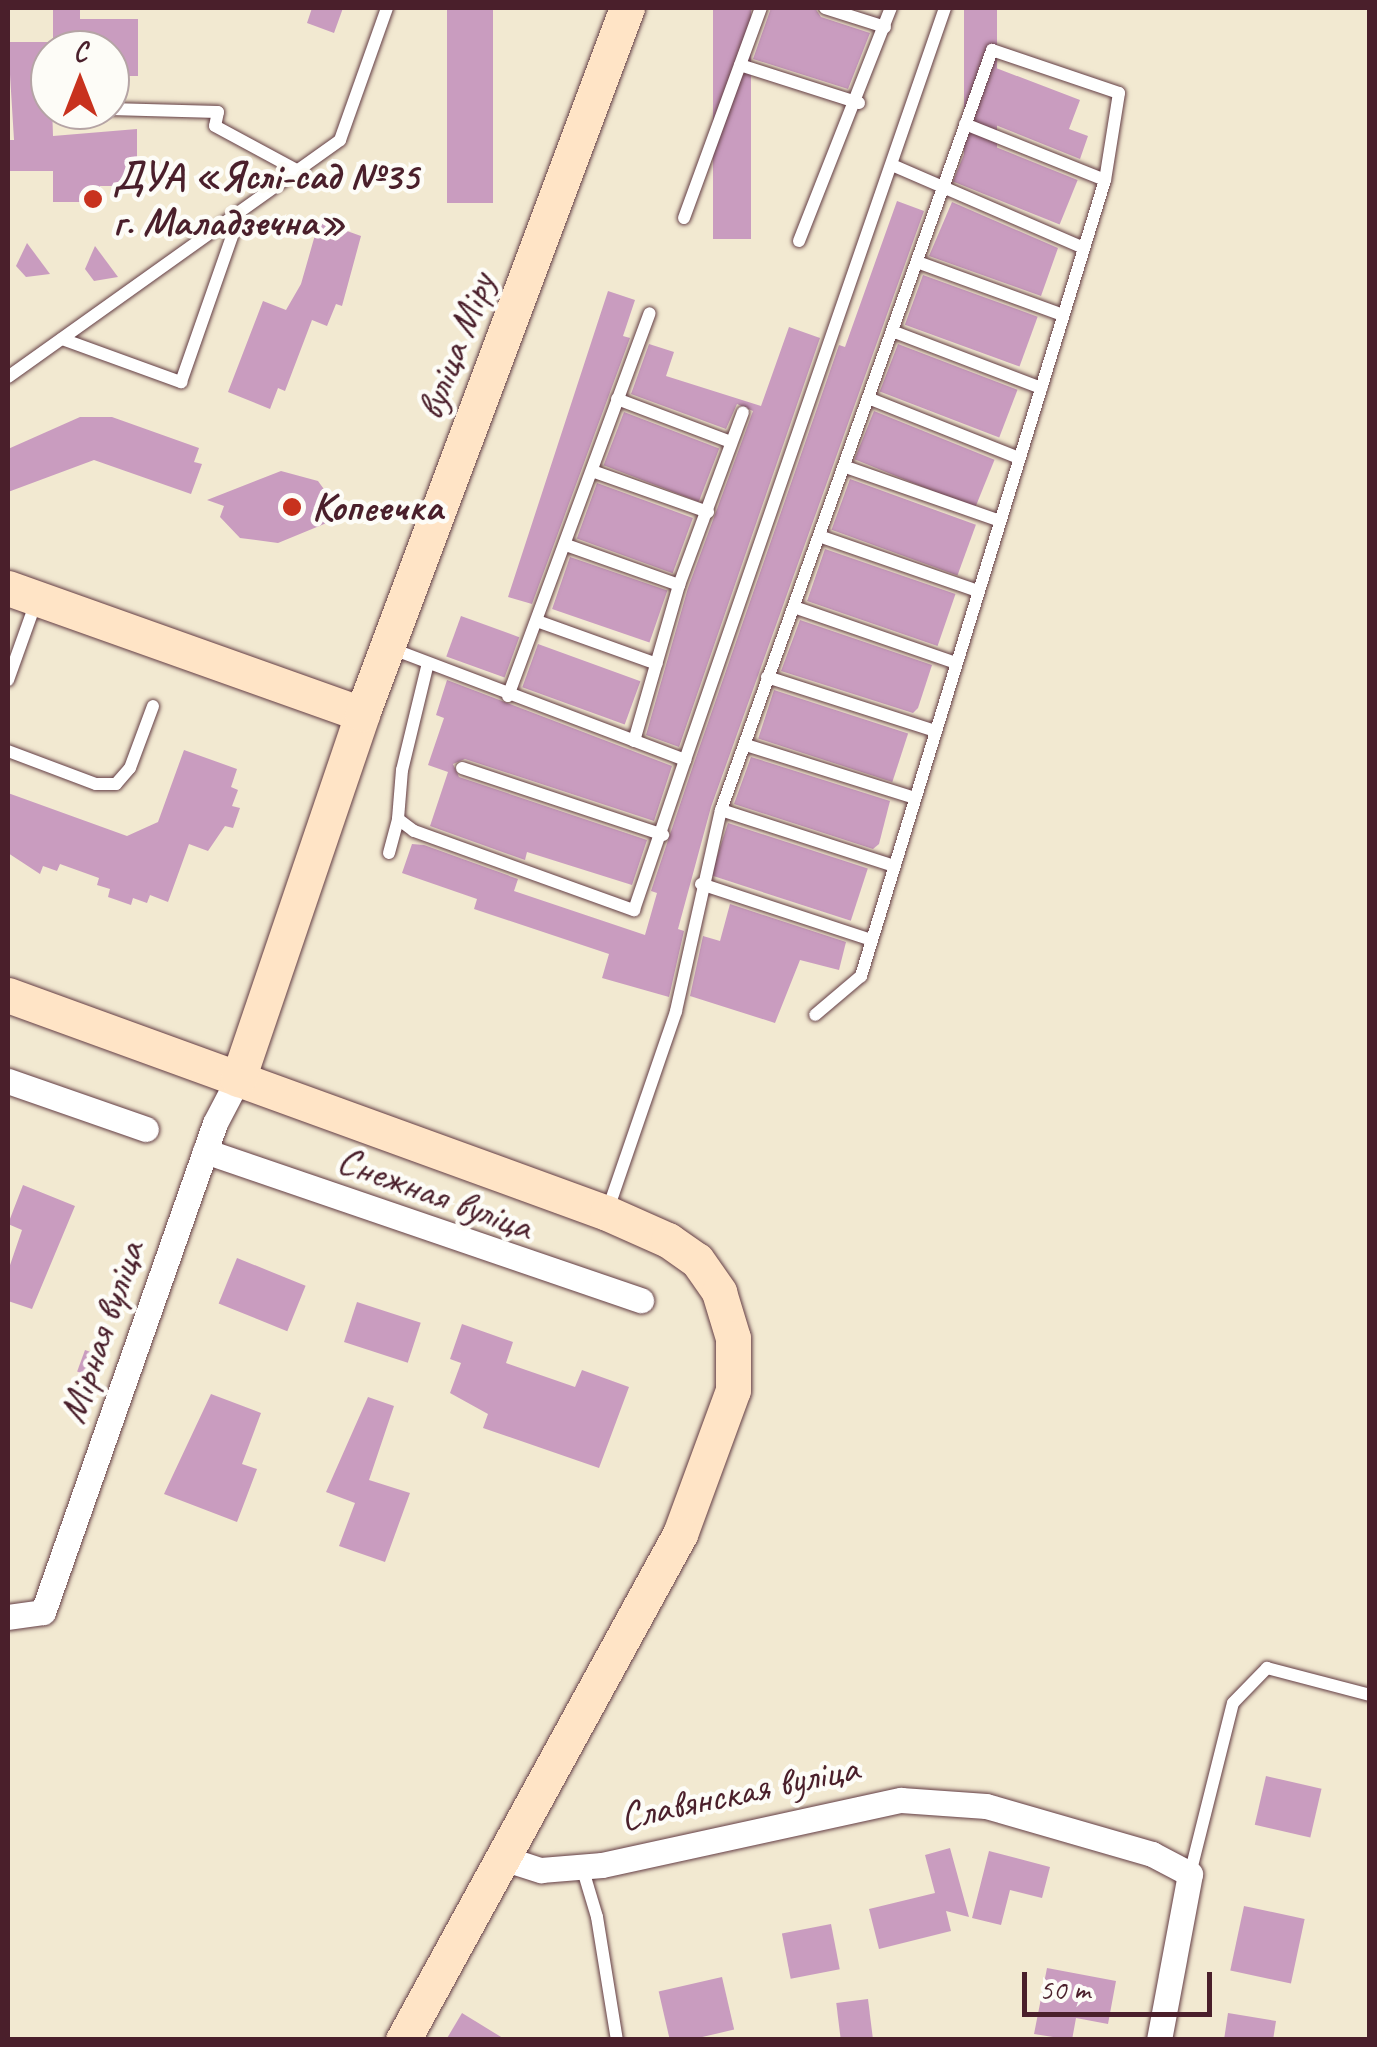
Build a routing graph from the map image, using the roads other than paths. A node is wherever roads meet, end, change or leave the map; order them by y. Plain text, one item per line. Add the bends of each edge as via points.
1 (387, 8) edge
2 (627, 8) edge
3 (761, 8) edge
4 (825, 8) edge
5 (891, 8) edge
6 (944, 8) edge
7 (885, 27) junction
8 (740, 65) junction
9 (858, 103) junction
10 (130, 110) edge
11 (965, 124) junction
12 (892, 164) junction
13 (302, 173) junction
14 (1105, 180) junction
15 (941, 189) junction
16 (240, 216) junction
17 (684, 218) dead end
18 (800, 242) dead end
19 (1084, 248) junction
20 (920, 263) junction
21 (650, 313) dead end
22 (1063, 315) junction
23 (892, 330) junction
24 (62, 339) junction
25 (8, 377) edge
26 (1041, 388) junction
27 (868, 398) junction
28 (617, 399) junction
29 (743, 412) dead end
30 (731, 442) junction
31 (1019, 458) junction
32 (846, 467) junction
33 (595, 472) junction
34 (708, 512) junction
35 (1000, 522) junction
36 (819, 536) junction
37 (569, 546) junction
38 (679, 585) junction
39 (978, 592) junction
40 (22, 594) edge
41 (794, 607) junction
42 (537, 621) junction
43 (387, 647) junction
44 (956, 663) junction
45 (658, 664) junction
46 (427, 666) junction
47 (767, 677) junction
48 (8, 680) edge
49 (508, 696) junction
50 (153, 706) dead end
51 (362, 714) junction
52 (936, 731) junction
53 (634, 741) junction
54 (746, 745) junction
55 (8, 751) edge
56 (685, 760) junction
57 (462, 768) dead end
58 (915, 798) junction
59 (721, 810) junction
60 (398, 819) junction
61 (663, 836) junction
62 (388, 853) dead end
63 (894, 866) junction
64 (701, 884) junction
65 (871, 940) junction
66 (8, 995) edge
67 (815, 1015) dead end
68 (238, 1080) junction
69 (8, 1081) edge
70 (146, 1129) dead end
71 (205, 1151) junction
72 (607, 1213) junction
73 (641, 1300) dead end
74 (8, 1616) edge
75 (1370, 1695) edge
76 (503, 1858) junction
77 (582, 1867) junction
78 (1190, 1874) junction
79 (403, 2040) edge
80 (617, 2040) edge
81 (1159, 2040) edge

1 - 13 lane via 340,140
2 - 43 street, вуліца Міру
3 - 8 lane
4 - 7 lane
5 - 7 lane
6 - 12 lane
7 - 9 lane
8 - 9 lane
8 - 17 lane
9 - 18 lane
10 - 13 lane via 218,112 215,126
11 - 14 lane
11 - 14 lane via 992,50 1119,93
11 - 15 lane
12 - 15 lane
12 - 56 lane
13 - 16 lane
14 - 19 lane
15 - 19 lane
15 - 20 lane
16 - 24 lane
16 - 24 lane via 181,382
19 - 22 lane
20 - 22 lane
20 - 23 lane
21 - 28 lane
22 - 26 lane
23 - 26 lane
23 - 27 lane
24 - 25 lane
26 - 31 lane
27 - 31 lane
27 - 32 lane
28 - 30 lane
28 - 33 lane
29 - 30 lane
30 - 34 lane
31 - 35 lane
32 - 35 lane
32 - 36 lane
33 - 34 lane
33 - 37 lane
34 - 38 lane
35 - 39 lane
36 - 39 lane
36 - 41 lane
37 - 38 lane
37 - 42 lane
38 - 45 lane
39 - 44 lane
40 - 48 lane
40 - 51 street
41 - 44 lane
41 - 47 lane
42 - 45 lane
42 - 49 lane
43 - 46 lane
43 - 51 street, вуліца Міру
44 - 52 lane
45 - 53 lane
46 - 49 lane
46 - 60 lane via 402,770
47 - 52 lane
47 - 54 lane
49 - 53 lane
50 - 55 lane via 130,768 116,784 96,784
51 - 68 street, вуліца Міру
52 - 58 lane
53 - 56 lane
54 - 58 lane
54 - 59 lane
56 - 61 lane
57 - 61 lane
58 - 63 lane
59 - 63 lane
59 - 64 lane
60 - 61 lane via 414,831 634,910
60 - 62 lane
63 - 65 lane
64 - 65 lane
64 - 72 lane via 700,919 676,1011
65 - 67 lane via 860,976
66 - 68 street
68 - 71 street, Мірная вуліца
68 - 72 street
69 - 70 street
71 - 73 street, Снежная вуліца
71 - 74 street, Мірная вуліца via 43,1612
72 - 76 street via 697,1260 719,1292 734,1338 733,1390 680,1534
75 - 78 lane via 1267,1668 1233,1703
76 - 77 street, Славянская вуліца via 541,1870
76 - 79 street
77 - 78 street, Славянская вуліца via 901,1800 953,1801 1152,1854
77 - 80 lane
78 - 81 street

